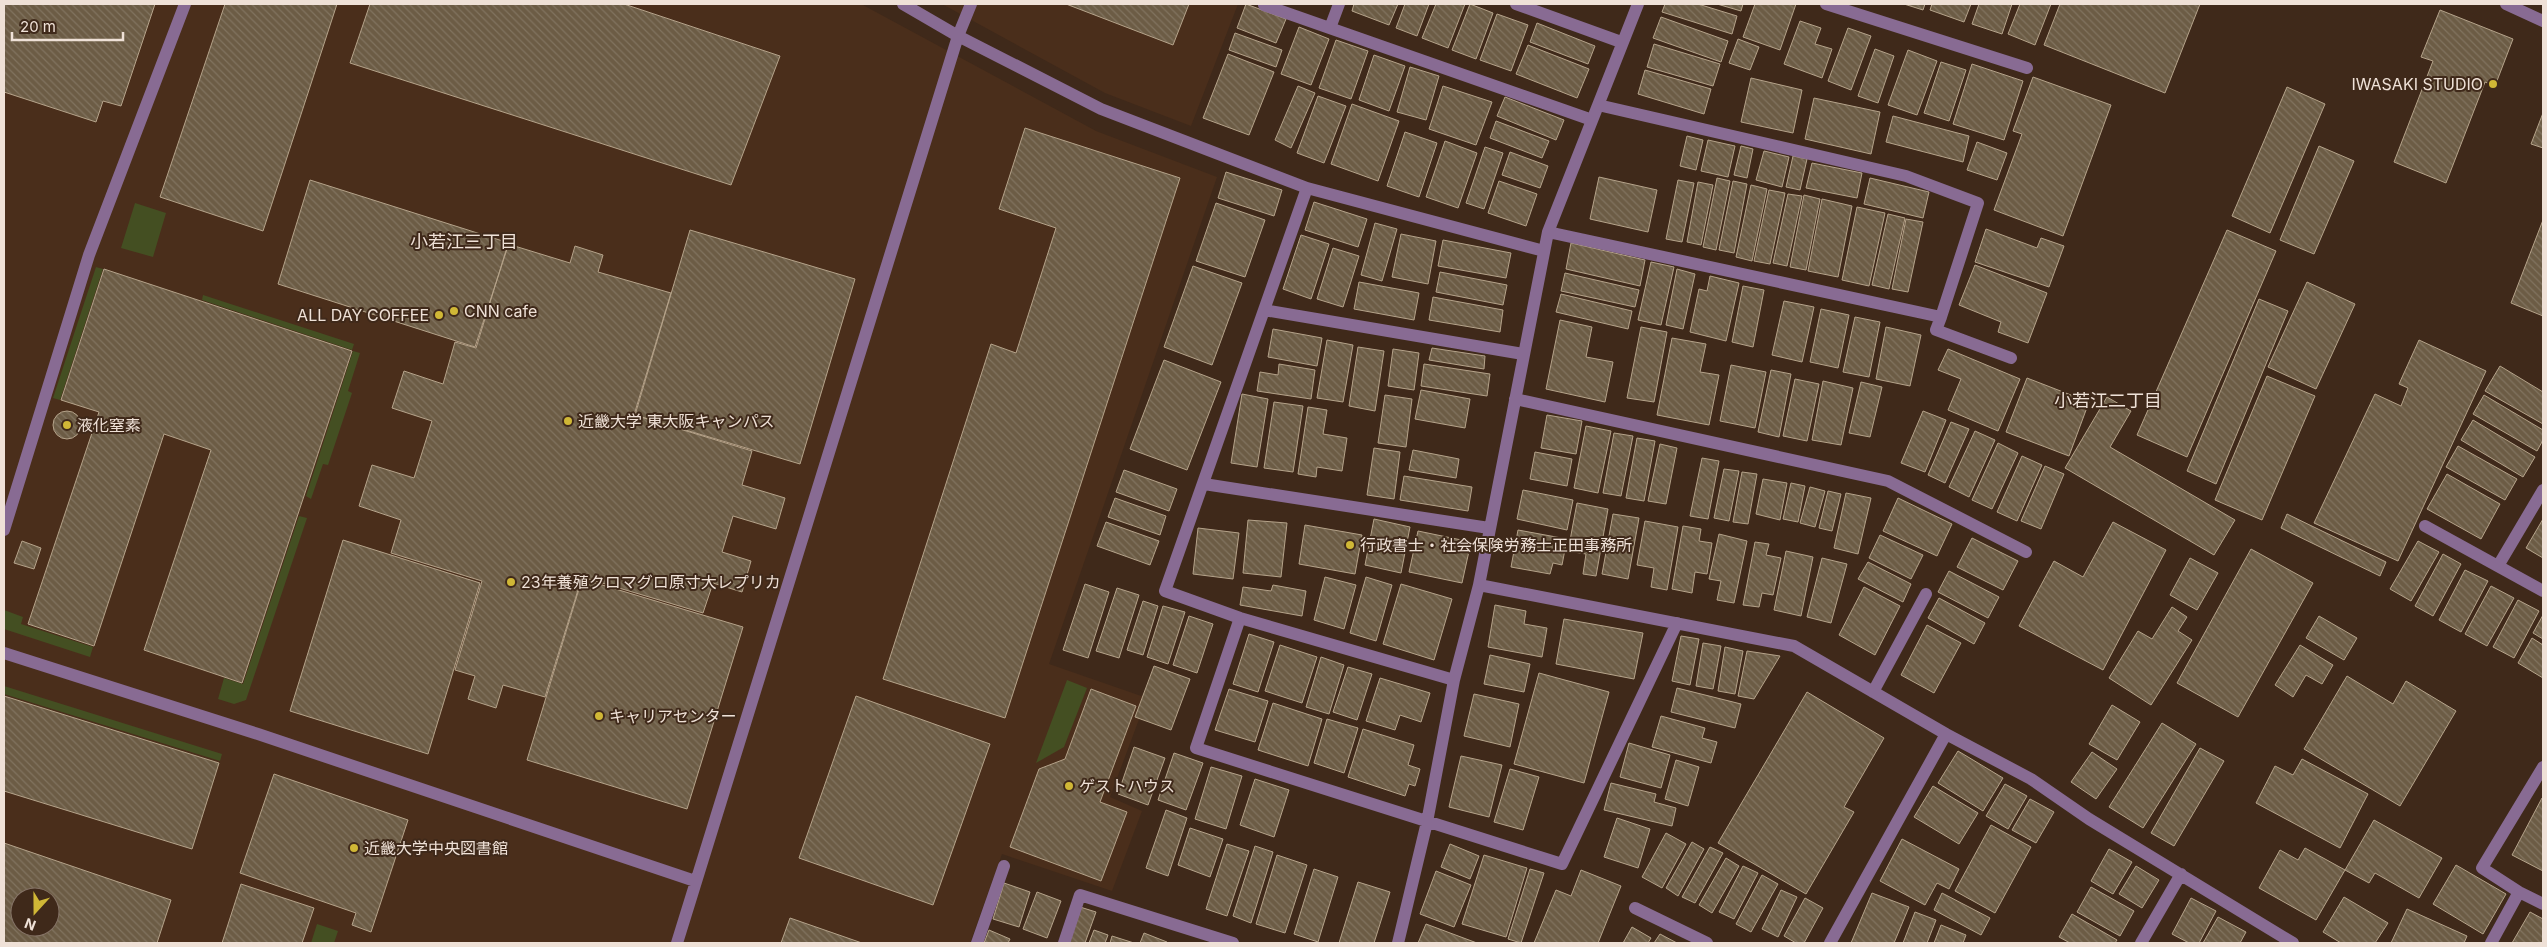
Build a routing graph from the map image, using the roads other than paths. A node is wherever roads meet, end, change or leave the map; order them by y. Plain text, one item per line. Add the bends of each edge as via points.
1 (185, 4) edge
2 (903, 4) edge
3 (971, 4) edge
4 (1339, 4) edge
5 (1516, 4) edge
6 (1638, 4) edge
7 (1826, 4) edge
8 (2506, 4) edge
9 (1264, 5) edge
10 (2543, 21) edge
11 (1330, 28) junction
12 (958, 36) junction
13 (1621, 42) junction
14 (2027, 68) dead end
15 (1598, 105) junction
16 (1592, 120) junction
17 (1308, 188) junction
18 (1548, 232) junction
19 (1544, 251) junction
20 (1264, 310) junction
21 (1941, 317) junction
22 (1523, 354) junction
23 (2011, 358) dead end
24 (1515, 399) junction
25 (1204, 484) junction
26 (2543, 490) edge
27 (2425, 526) dead end
28 (1489, 528) junction
29 (4, 530) edge
30 (2026, 552) dead end
31 (2498, 566) junction
32 (1480, 586) junction
33 (2543, 591) edge
34 (1926, 594) dead end
35 (1240, 618) junction
36 (1676, 623) junction
37 (4, 653) edge
38 (1454, 680) junction
39 (1873, 692) junction
40 (1946, 734) junction
41 (2543, 767) edge
42 (1427, 822) junction
43 (1004, 866) dead end
44 (2181, 874) junction
45 (695, 881) junction
46 (2519, 892) junction
47 (2543, 904) edge
48 (1635, 908) dead end
49 (677, 943) edge
50 (977, 943) edge
51 (1064, 943) edge
52 (1233, 943) edge
53 (1398, 943) edge
54 (1707, 943) edge
55 (1830, 943) edge
56 (2141, 943) edge
57 (2293, 943) edge
58 (2491, 943) edge

1 - 29 street via 89,255
2 - 12 street
3 - 12 street
4 - 11 street
5 - 13 street
6 - 13 street
7 - 14 street
8 - 10 street
9 - 11 street
11 - 16 street
12 - 17 street via 1101,109
12 - 45 street
13 - 15 street
15 - 16 street
15 - 21 street via 1906,176 1978,203
16 - 18 street
17 - 19 street
17 - 20 street
18 - 19 street
18 - 21 street
19 - 22 street
20 - 22 street
20 - 25 street
21 - 23 street via 1936,330
22 - 24 street
24 - 28 street
24 - 30 street via 1888,481
25 - 28 street
25 - 35 street via 1165,591
26 - 31 street
27 - 31 street
28 - 32 street
31 - 33 street
32 - 36 street
32 - 38 street
34 - 39 street
35 - 38 street
35 - 42 street via 1196,748
36 - 39 street via 1794,646
36 - 42 street via 1562,864
37 - 45 street
38 - 42 street
39 - 40 street
40 - 44 street via 2031,778 2089,819
40 - 55 street
41 - 46 street via 2482,868
42 - 53 street
43 - 50 street
44 - 56 street
44 - 57 street
45 - 49 street
46 - 47 street
46 - 58 street
48 - 54 street
51 - 52 street via 1080,895

